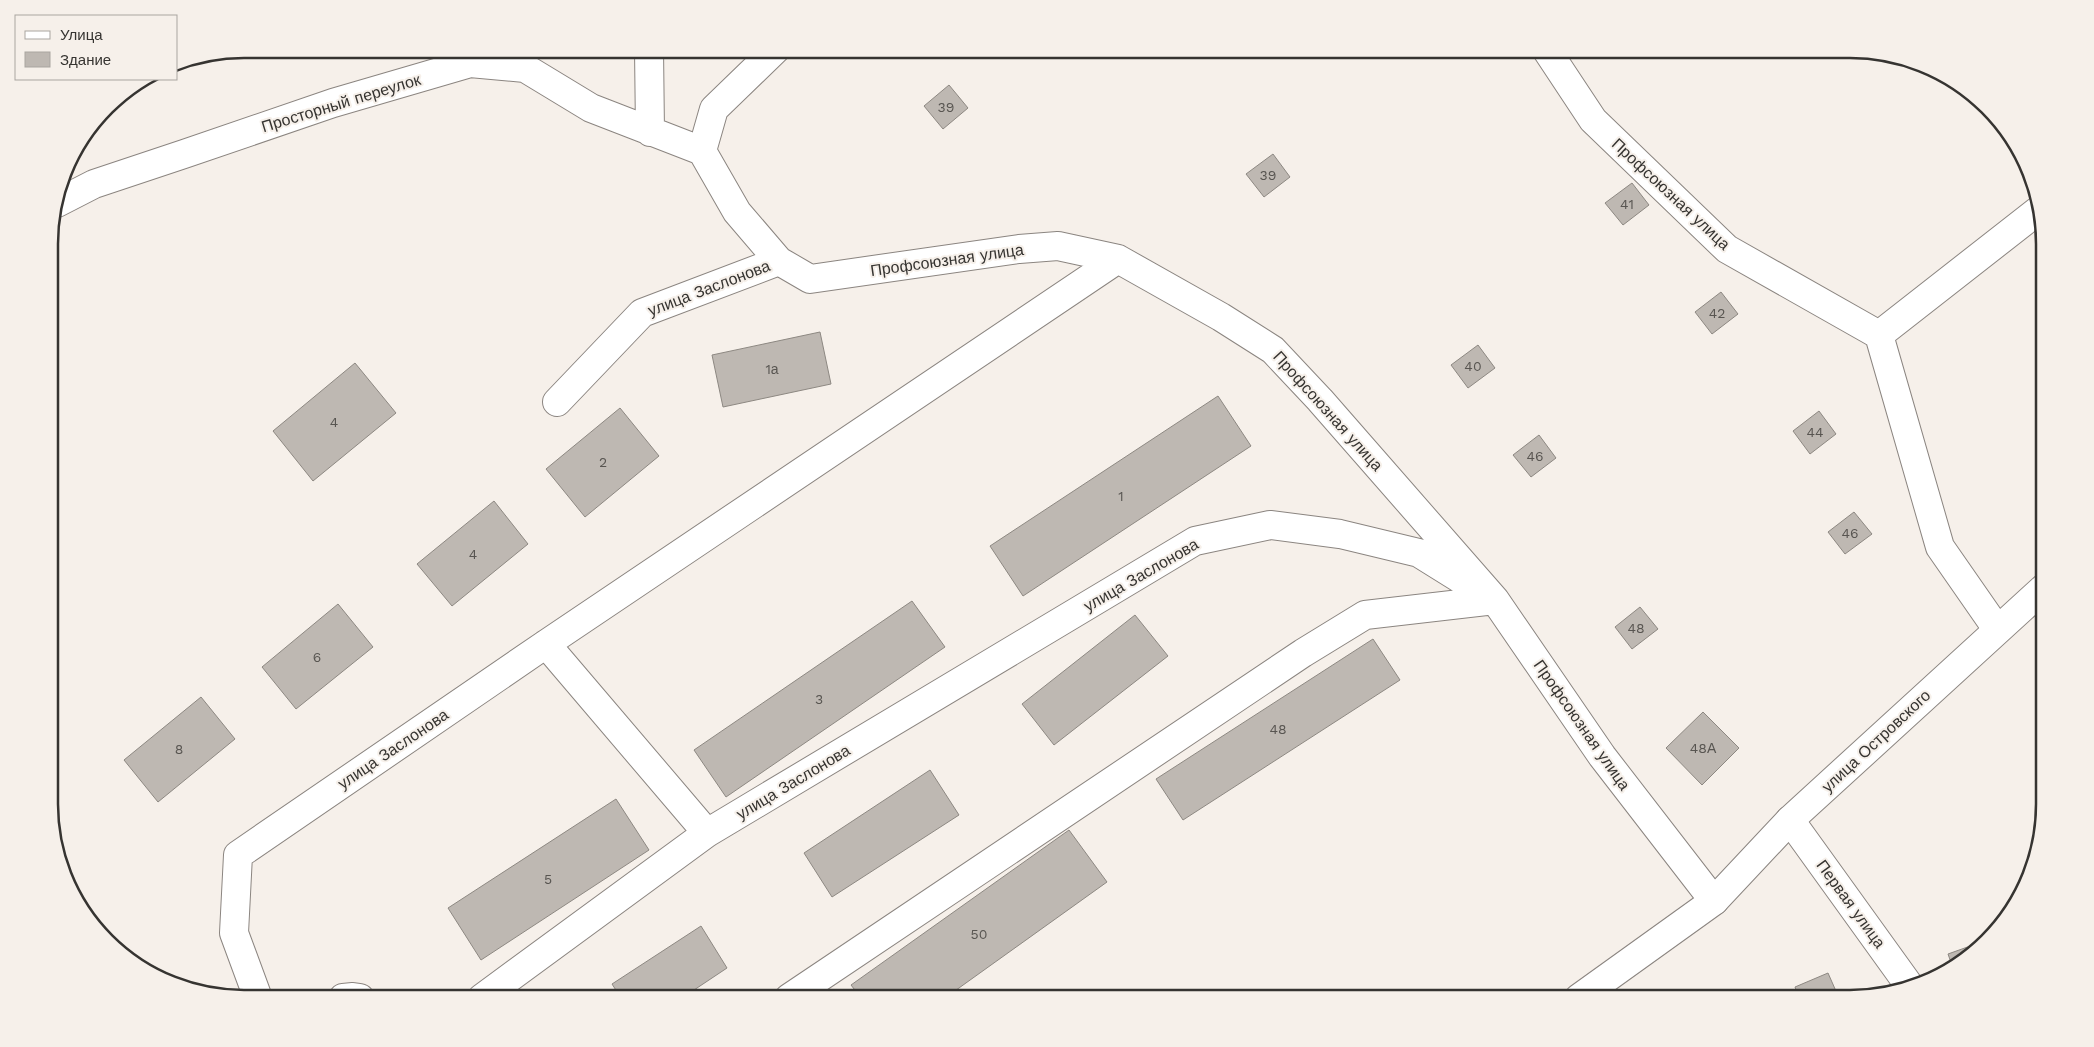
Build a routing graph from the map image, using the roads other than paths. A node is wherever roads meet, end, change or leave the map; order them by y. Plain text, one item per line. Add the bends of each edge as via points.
1 (649, 58) edge
2 (767, 58) edge
3 (1552, 58) edge
4 (650, 132) junction
5 (702, 151) junction
6 (63, 200) edge
7 (2034, 214) edge
8 (1118, 259) junction
9 (779, 261) junction
10 (1879, 335) junction
11 (557, 402) dead end
12 (2036, 595) edge
13 (1495, 600) junction
14 (1997, 628) junction
15 (546, 644) junction
16 (1790, 820) junction
17 (707, 833) junction
18 (1714, 901) junction
19 (1906, 981) edge
20 (255, 990) edge
21 (493, 990) edge
22 (801, 990) edge
23 (1590, 990) edge

1 - 4 street
2 - 5 street via 714,109
3 - 10 street, Профсоюзная улица via 1594,120 1727,248
4 - 5 street
4 - 6 street, Просторный переулок via 591,108 524,68 470,63 333,103 94,184
5 - 9 street, Профсоюзная улица via 737,212
7 - 10 street
8 - 9 street, Профсоюзная улица via 1058,246 1038,247 810,279
8 - 13 street, Профсоюзная улица via 1273,350
8 - 15 street, улица Заслонова
9 - 11 street, улица Заслонова via 642,313
10 - 14 street via 1940,546
12 - 14 street, улица Островского
13 - 17 street, улица Заслонова via 1419,553 1340,534 1270,526 1195,541
13 - 18 street, Профсоюзная улица via 1602,756
13 - 22 street via 1365,615 1294,659
14 - 16 street, улица Островского
15 - 17 street
15 - 20 street, улица Заслонова via 238,855 234,934
16 - 18 street, улица Островского
16 - 19 street, Первая улица
17 - 21 street, улица Заслонова
18 - 23 street, улица Островского

